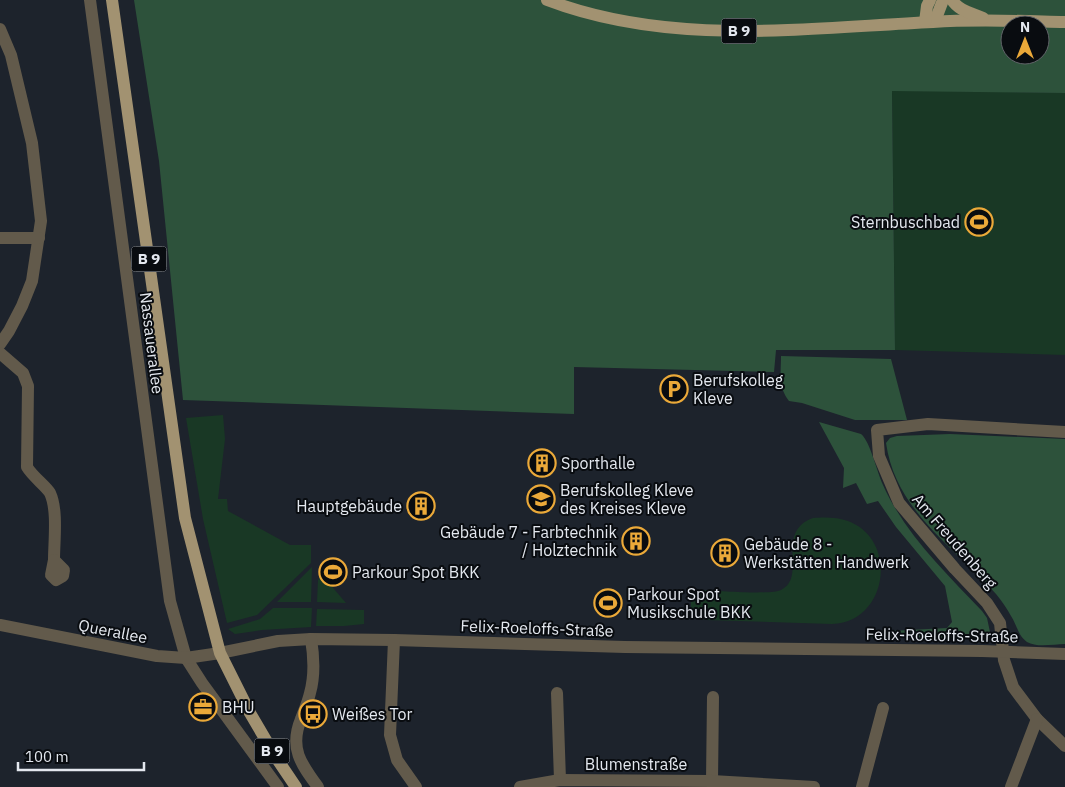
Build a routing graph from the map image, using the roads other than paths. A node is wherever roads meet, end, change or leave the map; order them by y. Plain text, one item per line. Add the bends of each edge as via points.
1 (90, 0) edge
2 (112, 0) edge
3 (547, 0) edge
4 (930, 0) edge
5 (943, 0) edge
6 (952, 0) edge
7 (990, 21) junction
8 (930, 22) junction
9 (1065, 22) edge
10 (0, 29) edge
11 (0, 238) edge
12 (39, 238) junction
13 (0, 344) edge
14 (0, 353) edge
15 (1065, 432) edge
16 (54, 560) dead end
17 (0, 625) edge
18 (311, 639) junction
19 (394, 640) junction
20 (1003, 652) junction
21 (220, 654) junction
22 (1065, 654) edge
23 (181, 657) junction
24 (556, 693) dead end
25 (713, 697) dead end
26 (883, 708) dead end
27 (1037, 719) junction
28 (1065, 746) edge
29 (560, 780) junction
30 (712, 780) junction
31 (278, 787) edge
32 (296, 787) edge
33 (318, 787) edge
34 (416, 787) edge
35 (520, 787) edge
36 (814, 787) edge
37 (862, 787) edge
38 (1011, 787) edge

1 - 23 street, Nassauerallee via 170,601
2 - 21 main road, Nassauerallee / B 9 via 185,518
3 - 8 main road, B 9 via 597,16 697,31
4 - 8 main road via 927,6
5 - 8 main road
6 - 7 main road via 962,10
7 - 8 main road
7 - 9 main road
10 - 12 street via 11,55 32,143 41,221
11 - 12 street
12 - 13 street via 32,281
14 - 16 street via 15,365 27,382 27,466 49,492 52,502
15 - 20 street, Am Freudenberg via 928,424 877,430 879,456 899,503 987,603 1000,623
17 - 23 street, Querallee via 157,656
18 - 19 street, Felix-Roeloffs-Straße
18 - 21 street, Felix-Roeloffs-Straße
18 - 33 street via 314,668 310,694 295,739 302,766
19 - 20 street, Felix-Roeloffs-Straße
19 - 34 street via 390,735 397,760
20 - 22 street, Felix-Roeloffs-Straße
20 - 27 street via 1013,687
21 - 23 street, Querallee
21 - 32 main road, B 9 via 250,713
23 - 31 street, Nassauerallee
24 - 29 street
25 - 30 street
26 - 37 street
27 - 28 street
27 - 38 street
29 - 30 street, Blumenstraße
29 - 35 street, Blumenstraße
30 - 36 street, Blumenstraße

